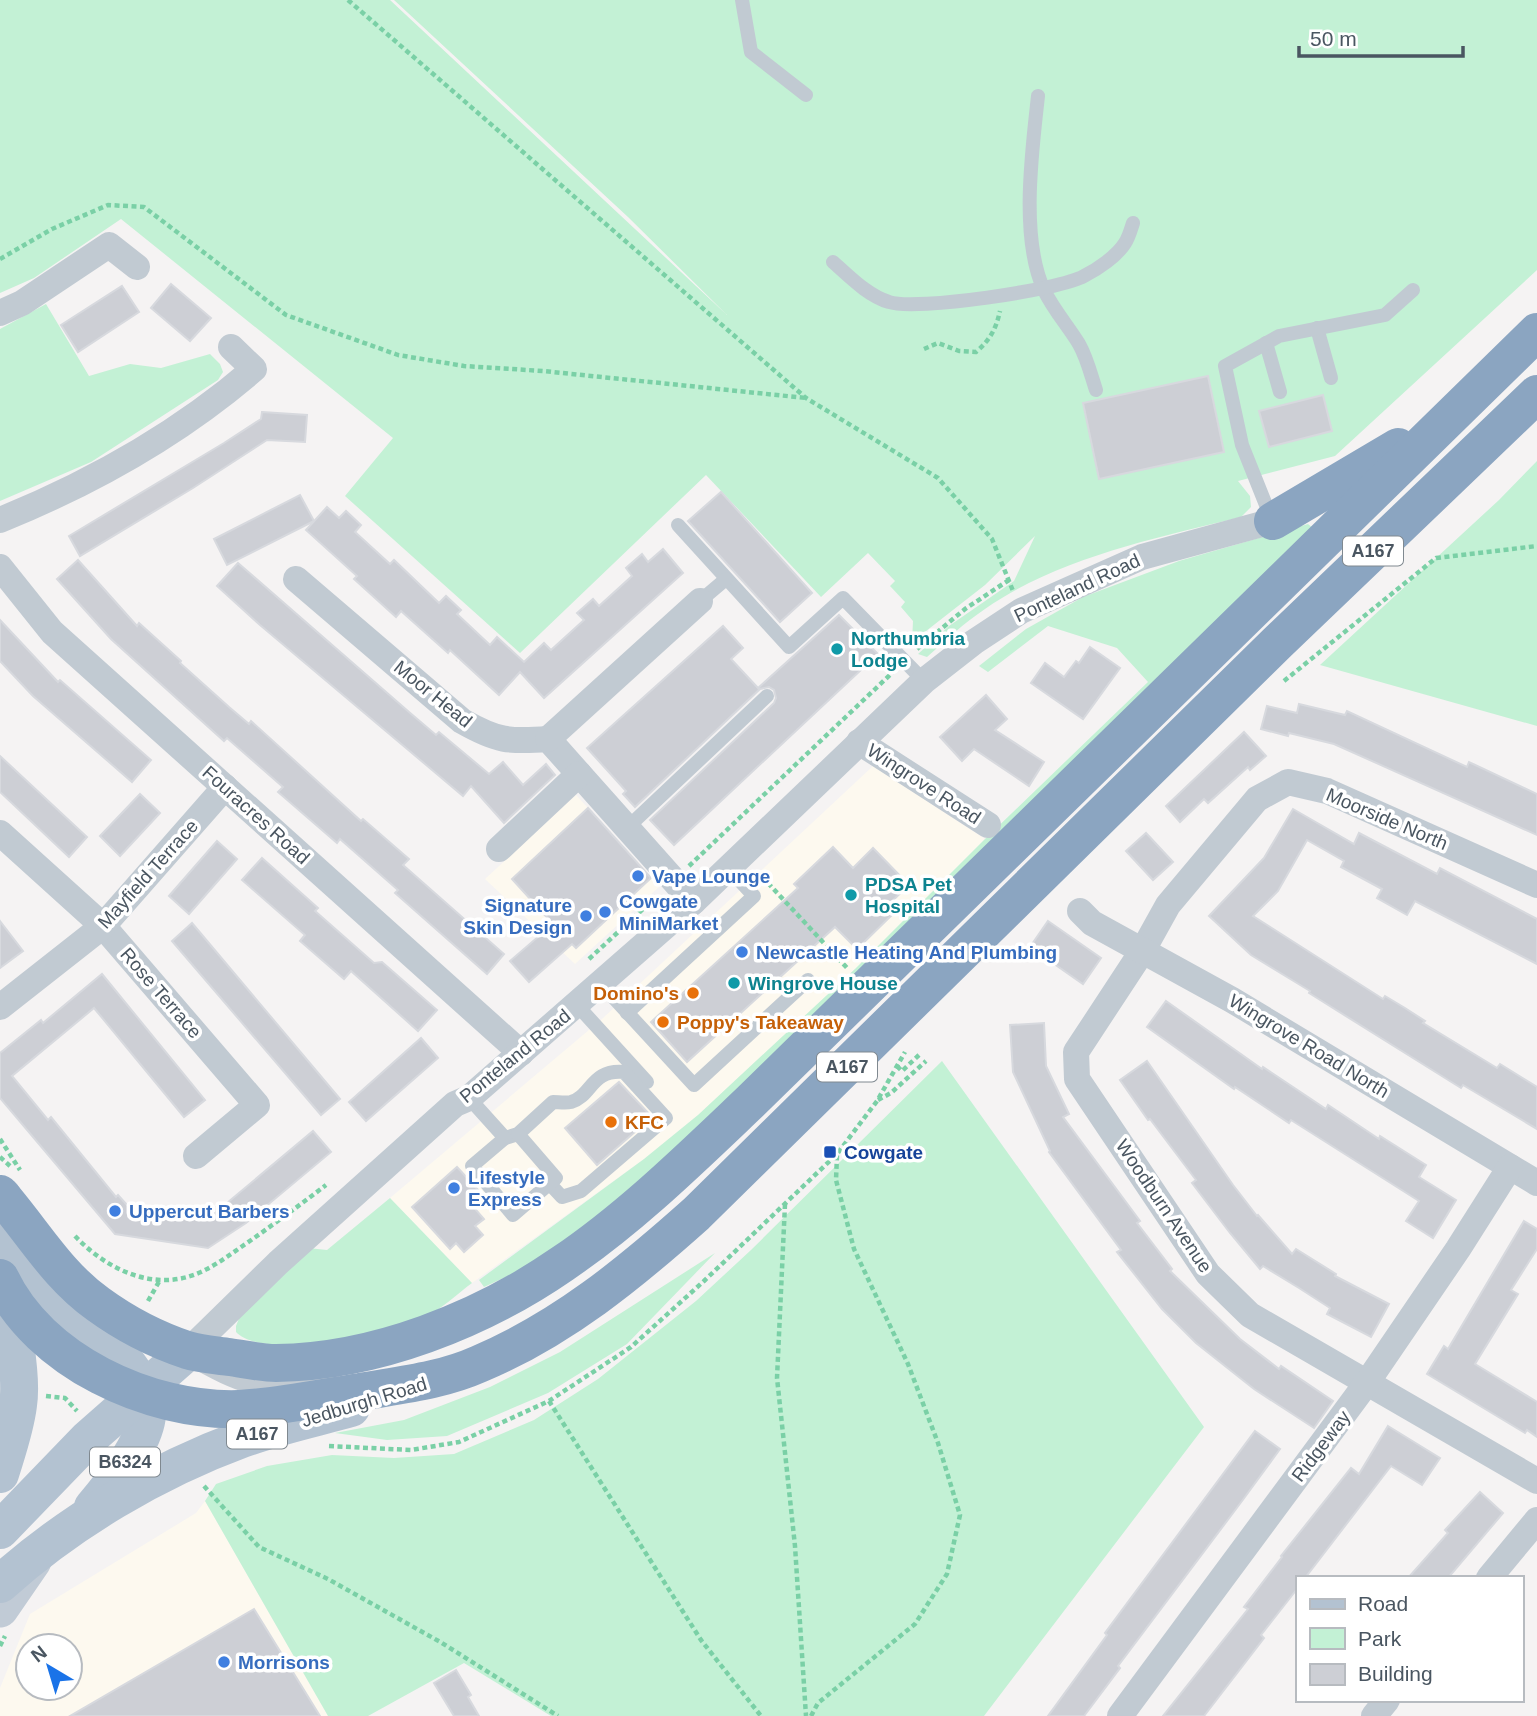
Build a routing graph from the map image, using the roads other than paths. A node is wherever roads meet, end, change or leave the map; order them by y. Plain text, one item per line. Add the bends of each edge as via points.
1 (742, 0) edge
2 (806, 95) dead end
3 (1038, 96) dead end
4 (1133, 223) dead end
5 (833, 262) dead end
6 (137, 267) dead end
7 (1043, 289) junction
8 (1413, 290) dead end
9 (0, 313) edge
10 (1317, 328) junction
11 (1537, 332) edge
12 (1266, 343) junction
13 (231, 346) dead end
14 (1331, 378) dead end
15 (1096, 390) dead end
16 (1280, 392) dead end
17 (1537, 394) edge
18 (1451, 415) junction
19 (0, 520) edge
20 (1273, 521) junction
21 (678, 525) dead end
22 (0, 567) edge
23 (296, 579) dead end
24 (726, 579) junction
25 (700, 601) joint
26 (924, 681) junction
27 (767, 696) dead end
28 (548, 739) junction
29 (859, 742) junction
30 (579, 774) junction
31 (225, 787) junction
32 (988, 825) dead end
33 (627, 828) junction
34 (0, 834) edge
35 (499, 849) dead end
36 (733, 874) junction
37 (1537, 885) edge
38 (693, 902) junction
39 (1080, 911) dead end
40 (103, 926) junction
41 (1143, 950) junction
42 (808, 980) dead end
43 (601, 984) junction
44 (578, 1005) junction
45 (0, 1007) edge
46 (627, 1013) junction
47 (521, 1053) junction
48 (647, 1082) dead end
49 (462, 1101) junction
50 (512, 1136) junction
51 (196, 1156) dead end
52 (1510, 1167) junction
53 (549, 1183) junction
54 (1537, 1183) edge
55 (9, 1190) edge
56 (2, 1282) edge
57 (188, 1351) junction
58 (446, 1377) junction
59 (1366, 1384) junction
60 (387, 1387) junction
61 (142, 1392) junction
62 (0, 1474) edge
63 (1537, 1481) edge
64 (1537, 1520) edge
65 (80, 1522) junction
66 (0, 1530) edge
67 (37, 1554) junction
68 (1491, 1576) edge
69 (0, 1584) edge
70 (5, 1617) edge
71 (1385, 1702) edge
72 (1120, 1716) edge
73 (1374, 1716) edge

1 - 2 lane via 751,52
3 - 7 lane via 1030,204 1032,246
4 - 7 lane via 1125,244 1104,263 1082,278
5 - 7 lane via 889,303 918,304
6 - 9 street via 109,245
7 - 15 lane via 1081,348
8 - 10 lane via 1385,315
10 - 12 lane
10 - 14 lane
11 - 18 highway, A167
12 - 16 lane
12 - 20 lane via 1225,366 1242,444
13 - 19 street via 254,369 218,400 152,444
17 - 58 highway, A167 via 687,1222 594,1299 521,1344
18 - 20 highway
18 - 57 highway, A167 via 750,1102 664,1182 562,1265 467,1316 360,1354 273,1363
20 - 26 street, Ponteland Road via 1142,556 1021,611
21 - 24 lane
22 - 31 street, Fouracres Road via 52,632
23 - 28 street, Moor Head via 462,720 487,735 516,741
24 - 25 lane
24 - 26 lane via 789,647 843,598
25 - 28 street
26 - 29 street, Ponteland Road
27 - 33 lane
28 - 30 street
29 - 32 street, Wingrove Road
29 - 36 street, Ponteland Road
30 - 33 street
30 - 35 street
31 - 40 street, Mayfield Terrace
31 - 47 street, Fouracres Road
33 - 38 street
34 - 40 street, Rose Terrace
36 - 38 street, Ponteland Road
36 - 46 lane via 754,896
37 - 41 street, Moorside North via 1327,791 1288,782 1257,799 1168,905
38 - 43 street, Ponteland Road
39 - 41 street, Wingrove Road North via 1092,923
40 - 45 street, Mayfield Terrace
40 - 51 street, Rose Terrace via 257,1105
41 - 52 street, Wingrove Road North
41 - 59 street, Woodburn Avenue via 1076,1052 1077,1079 1208,1274 1250,1315
42 - 46 lane via 694,1085
43 - 44 street, Ponteland Road
43 - 46 lane
44 - 47 street, Ponteland Road
44 - 48 lane
47 - 49 street, Ponteland Road
49 - 50 lane
49 - 57 street, Ponteland Road via 278,1263
50 - 53 lane via 556,1178
50 - 53 lane via 472,1166 513,1215
50 - 53 lane via 553,1102 572,1102 613,1071 624,1072 666,1118 581,1191 562,1197
52 - 54 street, Wingrove Road North
52 - 59 street, Ridgeway
55 - 57 highway, A167 via 60,1271 97,1304
55 - 61 main road via 11,1251 24,1275 67,1321 119,1355
56 - 61 highway, A167 via 30,1325 48,1342 108,1379
56 - 62 main road via 13,1325 19,1393
57 - 60 street via 249,1381
57 - 61 main road
58 - 60 highway, Jedburgh Road / A167
58 - 65 main road, Jedburgh Road / A167 via 221,1447 159,1476
59 - 63 street, Woodburn Avenue
59 - 72 street, Ridgeway
60 - 61 highway, Jedburgh Road / A167 via 237,1409 197,1407
61 - 65 main road, B6324 via 144,1428 108,1489
61 - 66 main road
64 - 68 street
65 - 67 main road, A167
67 - 69 main road, A167
67 - 70 main road
71 - 73 street

